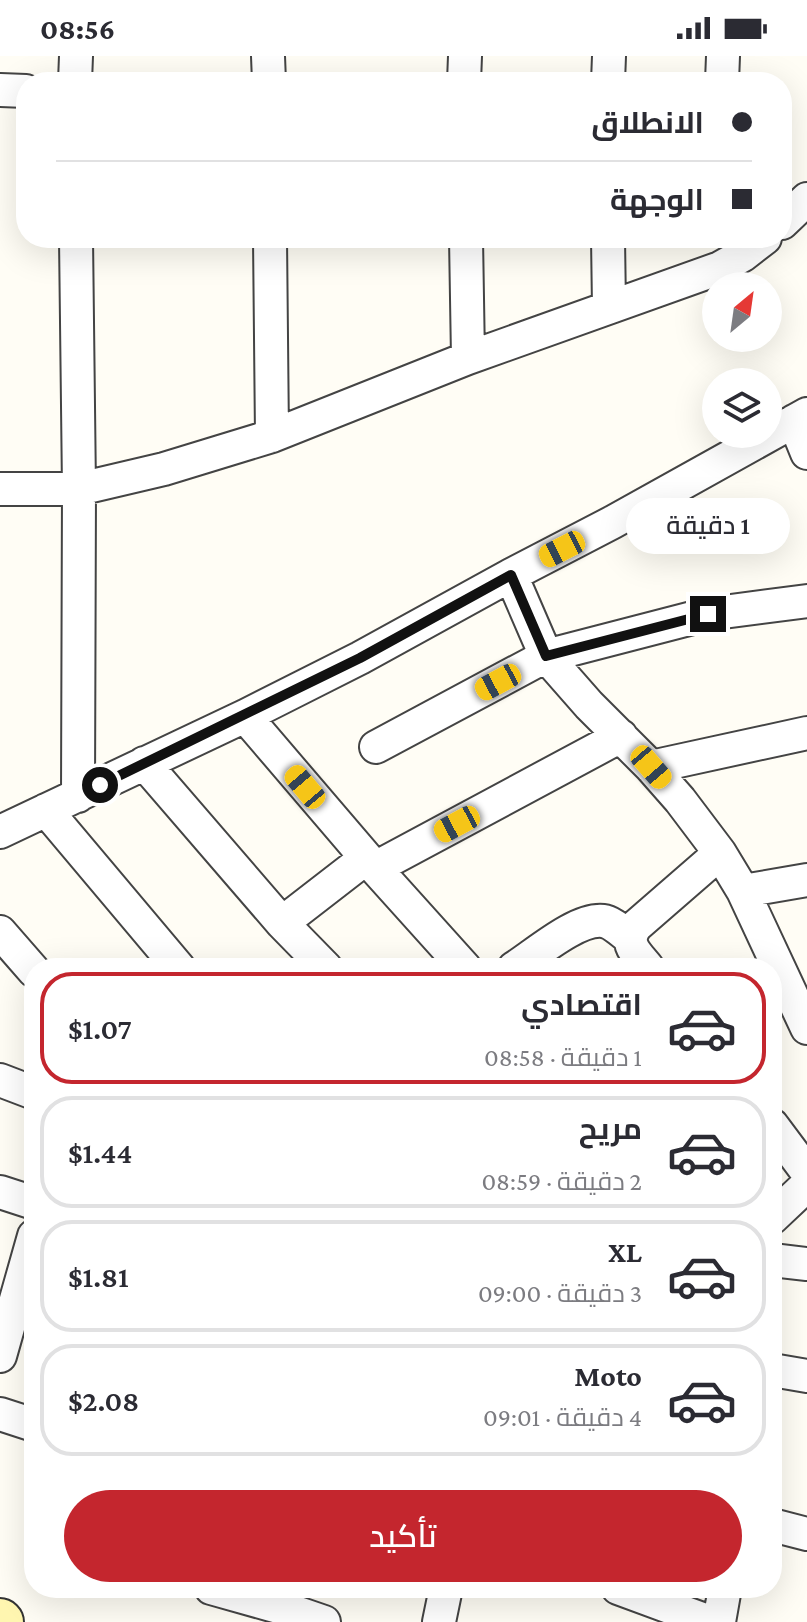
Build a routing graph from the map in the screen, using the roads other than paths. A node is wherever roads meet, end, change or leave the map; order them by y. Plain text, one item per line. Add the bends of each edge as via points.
1 (807, 199) edge
2 (792, 213) edge
3 (76, 248) edge
4 (270, 248) edge
5 (466, 248) edge
6 (608, 248) edge
7 (752, 248) edge
8 (720, 253) edge
9 (609, 307) junction
10 (468, 358) junction
11 (800, 418) edge
12 (272, 436) junction
13 (807, 453) edge
14 (0, 489) edge
15 (79, 489) junction
16 (511, 575) junction
17 (807, 601) edge
18 (546, 656) junction
19 (245, 716) junction
20 (807, 733) edge
21 (621, 736) junction
22 (376, 747) dead end
23 (144, 763) junction
24 (651, 767) junction
25 (78, 796) junction
26 (46, 810) junction
27 (0, 832) edge
28 (720, 853) junction
29 (370, 863) junction
30 (807, 880) edge
31 (743, 891) junction
32 (282, 923) junction
33 (0, 932) edge
34 (630, 938) junction
35 (0, 956) edge
36 (171, 958) edge
37 (316, 958) edge
38 (456, 958) edge
39 (529, 958) edge
40 (640, 958) edge
41 (775, 958) edge
42 (24, 960) edge
43 (24, 966) edge
44 (782, 974) edge
45 (807, 1027) edge
46 (0, 1080) edge
47 (24, 1089) edge
48 (782, 1138) edge
49 (807, 1172) edge
50 (807, 1185) edge
51 (0, 1192) edge
52 (24, 1200) edge
53 (782, 1209) edge
54 (782, 1261) edge
55 (807, 1264) edge
56 (24, 1277) edge
57 (16, 1310) edge
58 (0, 1356) edge
59 (782, 1372) edge
60 (807, 1376) edge
61 (0, 1414) edge
62 (24, 1422) edge
63 (782, 1528) edge
64 (807, 1534) edge
65 (246, 1598) edge
66 (444, 1598) edge
67 (645, 1598) edge
68 (723, 1598) edge
69 (324, 1622) edge
70 (439, 1622) edge
71 (710, 1622) edge
72 (719, 1622) edge

1 - 2 street
3 - 15 street
4 - 12 street
5 - 10 street
6 - 9 street
7 - 8 street via 743,255
8 - 9 street
9 - 10 street
10 - 12 street
11 - 13 street
11 - 16 street
12 - 15 street
14 - 15 street
15 - 25 street
16 - 18 street
16 - 19 street
17 - 18 street via 708,614
18 - 21 street
18 - 22 street
19 - 23 street
19 - 29 street
20 - 24 street
21 - 24 street
21 - 29 street
23 - 25 street
23 - 32 street
24 - 28 street
25 - 26 street
26 - 27 street
26 - 36 street
28 - 31 street
28 - 34 street via 636,926
29 - 32 street
29 - 38 street
30 - 31 street
31 - 41 street
32 - 37 street
33 - 42 street
34 - 39 street via 607,921 596,921
34 - 40 street
35 - 43 street
44 - 45 street
46 - 47 street
48 - 49 street
50 - 53 street
51 - 52 street
54 - 55 street
56 - 57 street
57 - 58 street
59 - 60 street
61 - 62 street
63 - 64 street
65 - 69 street
66 - 70 street
67 - 71 street
68 - 72 street

